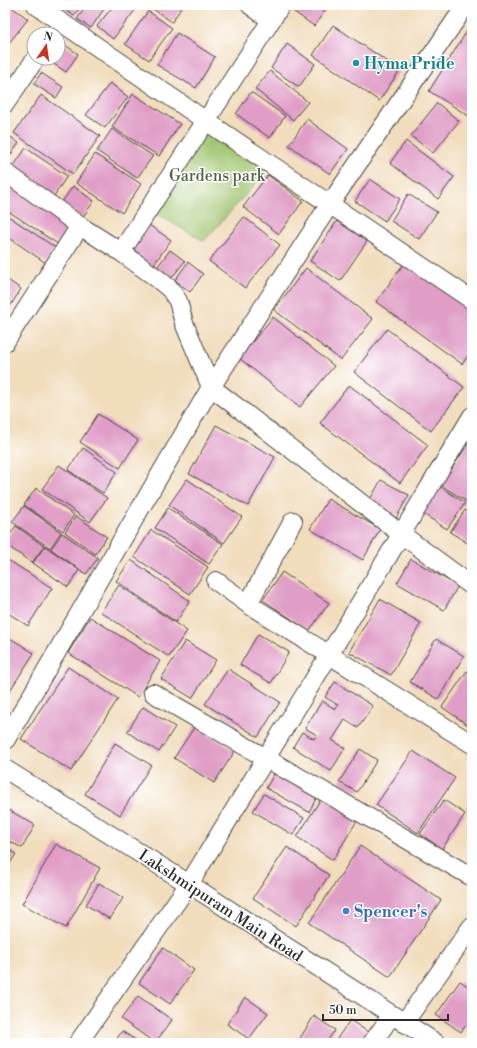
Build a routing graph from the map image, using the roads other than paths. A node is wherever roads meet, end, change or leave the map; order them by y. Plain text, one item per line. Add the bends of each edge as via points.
1 (36, 5) edge
2 (250, 5) edge
3 (466, 5) edge
4 (276, 12) edge
5 (54, 26) edge
6 (66, 34) edge
7 (31, 66) edge
8 (5, 104) edge
9 (206, 122) junction
10 (5, 172) edge
11 (330, 204) junction
12 (80, 226) junction
13 (121, 252) junction
14 (472, 300) edge
15 (8, 330) edge
16 (211, 387) junction
17 (472, 416) edge
18 (293, 521) dead end
19 (401, 534) junction
20 (216, 581) dead end
21 (472, 586) edge
22 (248, 604) junction
23 (329, 656) junction
24 (152, 692) dead end
25 (5, 741) edge
26 (472, 744) edge
27 (265, 758) junction
28 (5, 769) edge
29 (472, 877) edge
30 (188, 884) junction
31 (472, 926) edge
32 (398, 1019) junction
33 (78, 1043) edge
34 (372, 1043) edge
35 (436, 1043) edge

1 - 5 street
2 - 4 street
3 - 11 street
4 - 9 street
6 - 9 street
7 - 8 street
9 - 11 street
9 - 13 street
10 - 12 street
11 - 14 street
11 - 16 street
12 - 13 street
12 - 15 street
13 - 16 street via 170,289 178,301 184,323
16 - 19 street
16 - 25 street
17 - 19 street
18 - 22 street
19 - 21 street
19 - 23 street
20 - 22 street
22 - 23 street
23 - 26 street
23 - 27 street
24 - 27 street
27 - 29 street
27 - 30 street
28 - 30 street, Lakshmipuram Main Road
30 - 32 street, Lakshmipuram Main Road
30 - 33 street
31 - 32 street
32 - 34 street
32 - 35 street, Lakshmipuram Main Road

